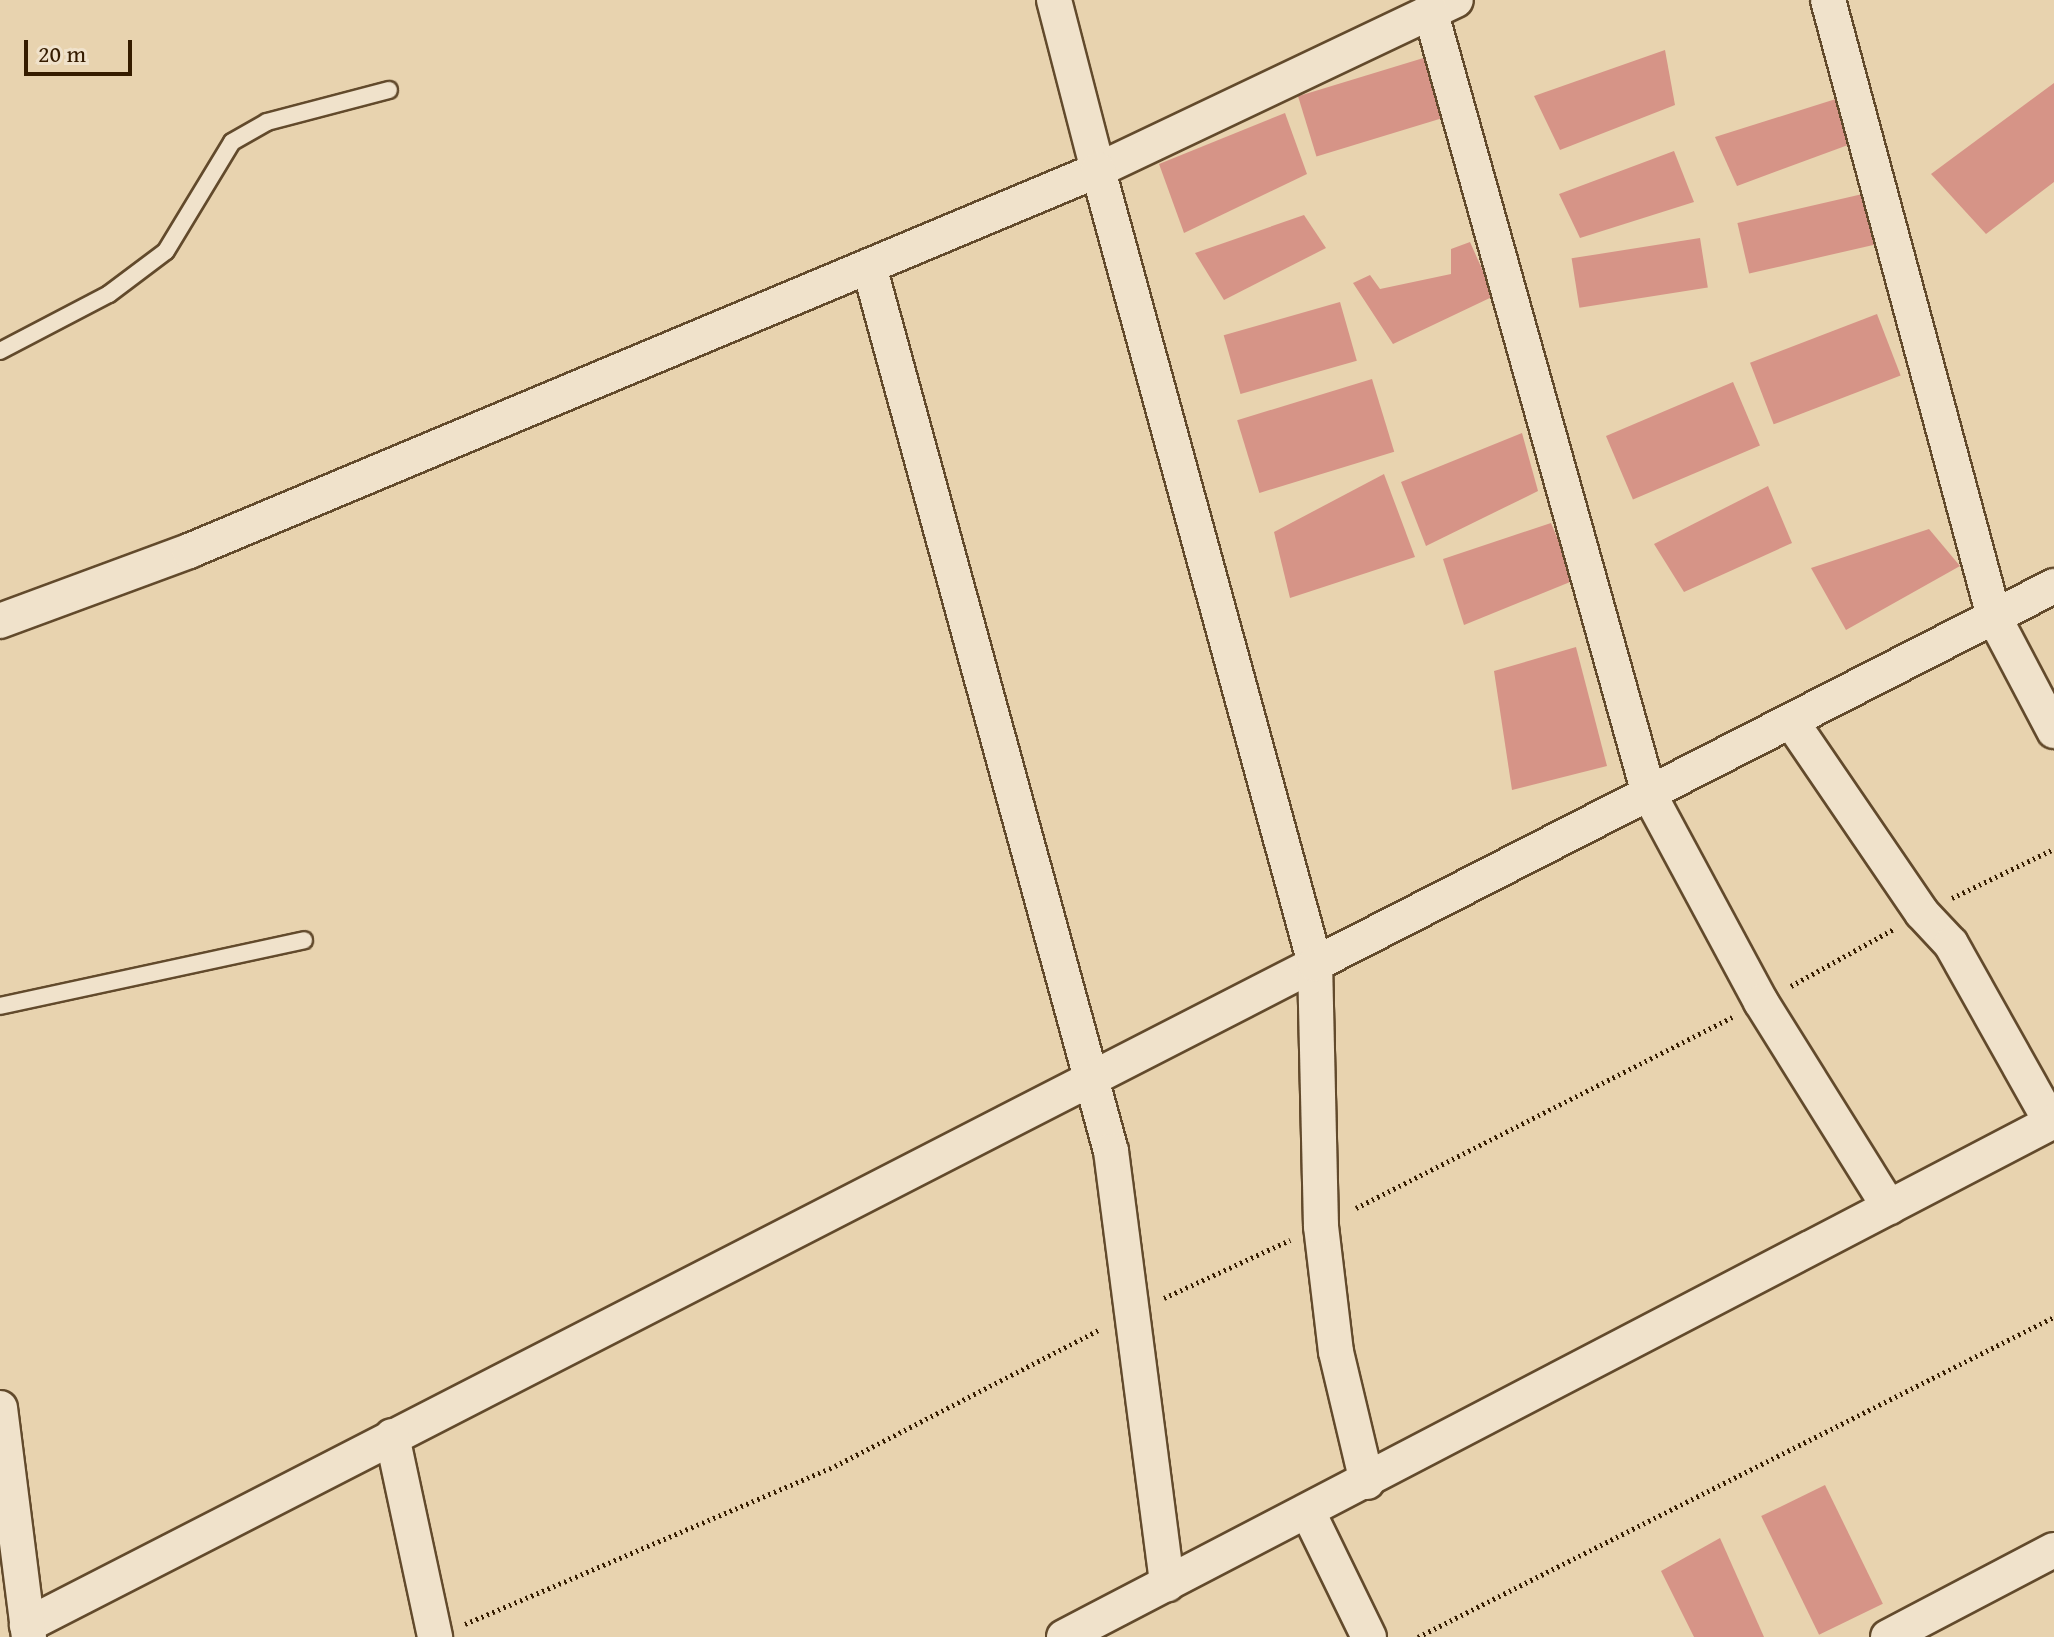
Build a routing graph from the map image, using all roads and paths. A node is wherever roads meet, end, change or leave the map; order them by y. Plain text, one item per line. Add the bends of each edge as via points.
1 (1054, 0) edge
2 (1828, 0) edge
3 (1443, 5) edge
4 (389, 90) dead end
5 (1098, 170) junction
6 (869, 266) junction
7 (0, 351) edge
8 (2054, 586) edge
9 (1994, 617) junction
10 (0, 621) edge
11 (1791, 721) junction
12 (2054, 731) edge
13 (1649, 794) junction
14 (2054, 849) edge
15 (1922, 913) junction
16 (304, 940) dead end
17 (1315, 964) junction
18 (1761, 1002) junction
19 (0, 1006) edge
20 (1089, 1078) junction
21 (2053, 1121) edge
22 (1889, 1207) junction
23 (1321, 1226) junction
24 (1132, 1313) junction
25 (2054, 1317) edge
26 (0, 1408) edge
27 (392, 1436) junction
28 (1367, 1482) junction
29 (1308, 1512) junction
30 (2054, 1550) edge
31 (1167, 1584) junction
32 (28, 1631) edge
33 (435, 1637) edge
34 (1064, 1637) edge
35 (1369, 1637) edge
36 (1418, 1637) edge
37 (1888, 1637) edge

1 - 5 street
2 - 9 street
3 - 5 street
3 - 13 street
4 - 7 lane via 267,122 232,142 166,251 109,294
5 - 6 street
5 - 17 street
6 - 10 street via 189,551
6 - 20 street
8 - 9 street
9 - 11 street
9 - 12 street
11 - 13 street
11 - 15 street
13 - 17 street
13 - 18 street
14 - 15 path
15 - 18 path
15 - 21 street via 1951,944
16 - 19 lane
17 - 20 street
17 - 23 street
18 - 22 street
18 - 23 path
20 - 24 street via 1111,1151
20 - 27 street via 564,1355
21 - 22 street
22 - 28 street
23 - 24 path
23 - 28 street via 1336,1352
24 - 31 street
24 - 33 path via 835,1466
25 - 36 path
26 - 32 street
27 - 32 street
27 - 33 street
28 - 29 street
29 - 31 street
29 - 35 street
30 - 37 street
31 - 34 street

